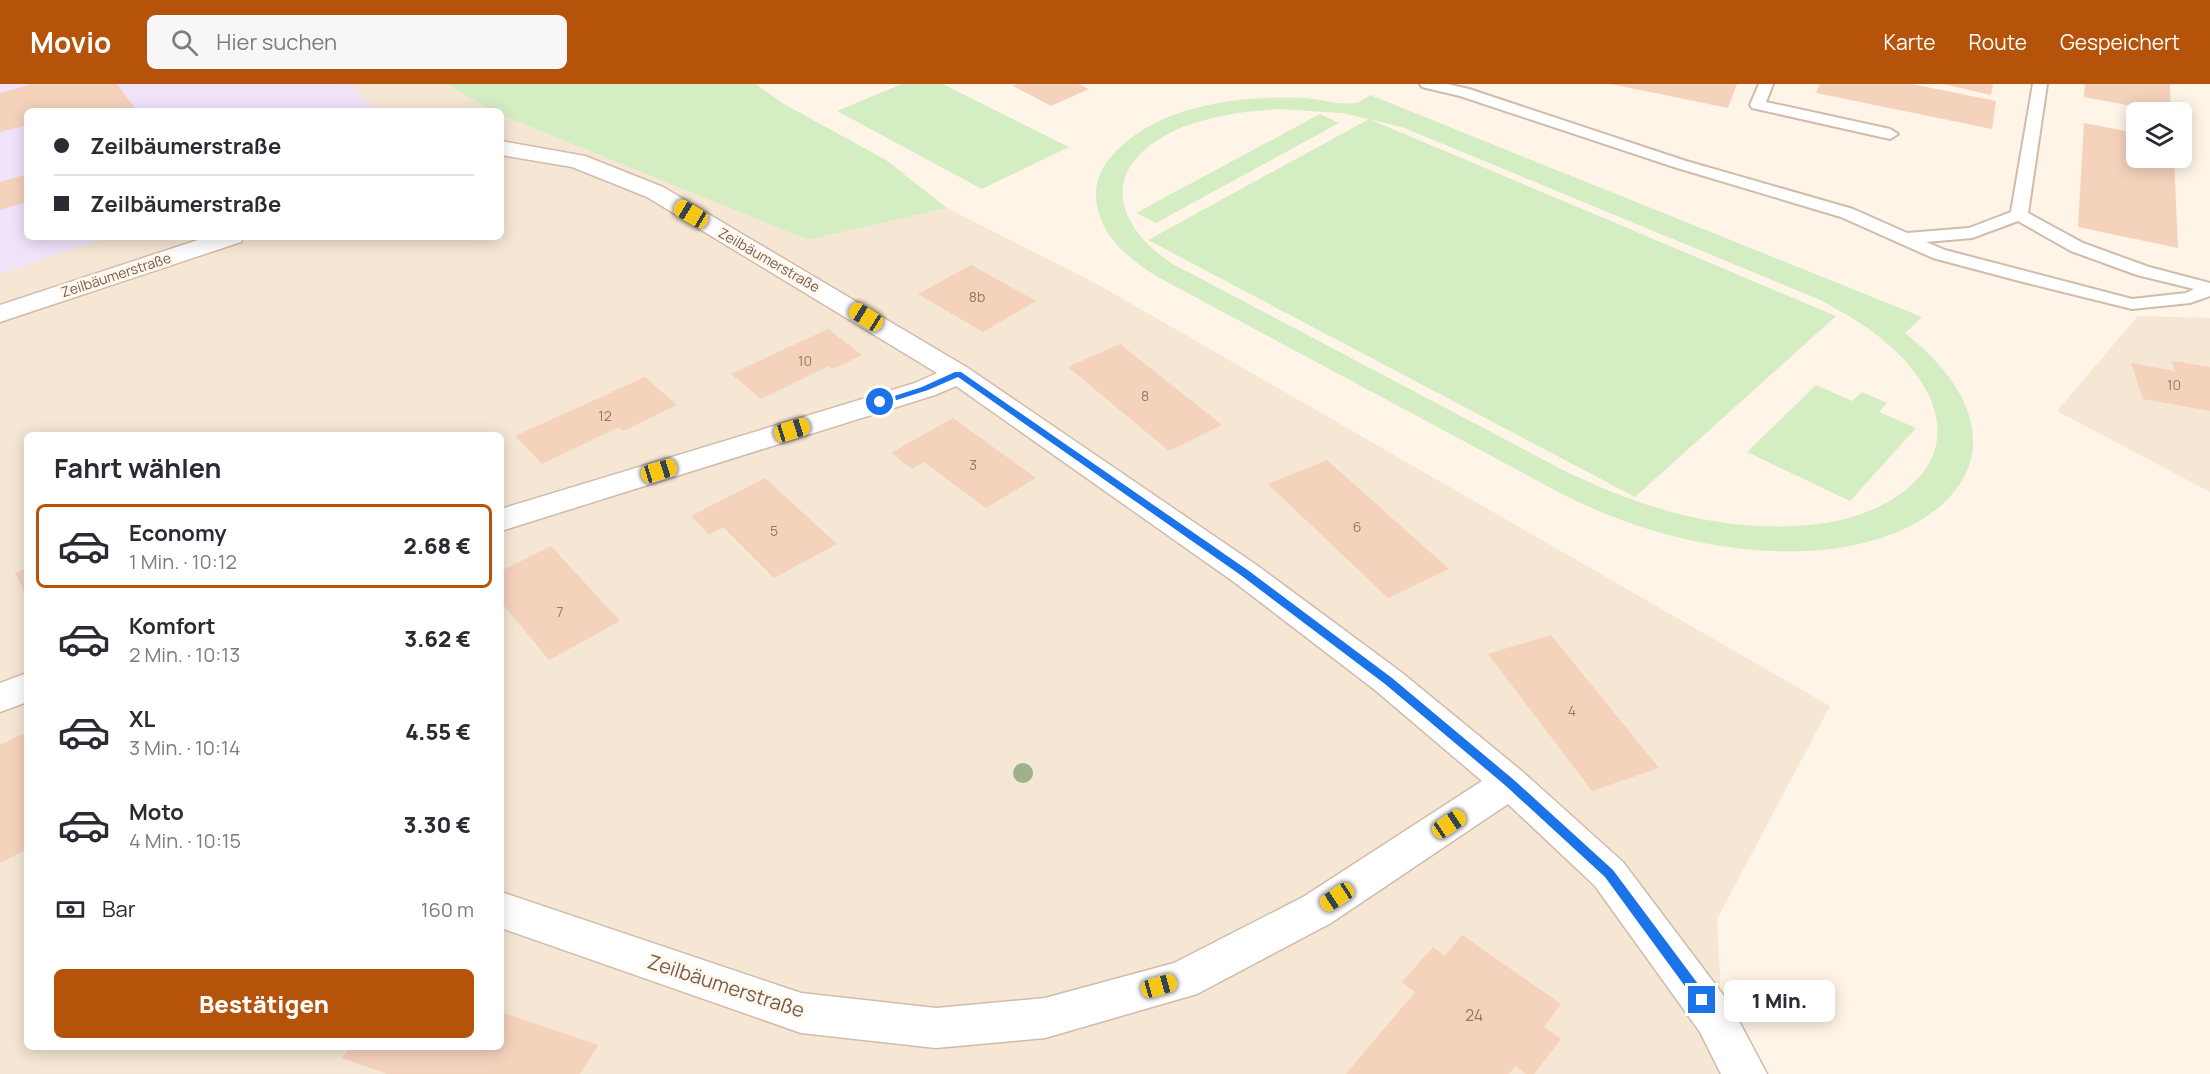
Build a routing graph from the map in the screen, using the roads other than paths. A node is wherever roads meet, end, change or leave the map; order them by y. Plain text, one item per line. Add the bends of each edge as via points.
1 (1427, 84) edge
2 (1766, 84) edge
3 (2040, 84) edge
4 (1890, 134) dead end
5 (504, 149) edge
6 (2019, 215) junction
7 (1905, 239) junction
8 (223, 240) edge
9 (2210, 289) edge
10 (0, 314) edge
11 (958, 374) junction
12 (504, 519) edge
13 (24, 688) edge
14 (0, 698) edge
15 (1510, 783) junction
16 (504, 911) edge
17 (1745, 1074) edge

1 - 7 lane via 1464,92 1680,164 1847,213
2 - 4 lane via 1757,105
3 - 6 lane
5 - 11 street, Zeilbäumerstraße via 577,161 655,192
6 - 7 lane via 1972,233
6 - 9 lane via 2077,247
7 - 9 lane via 1939,254 2132,304 2190,298
8 - 10 street, Zeilbäumerstraße
11 - 12 street via 925,389
11 - 15 street, Zeilbäumerstraße via 1246,574 1388,681
13 - 14 street
15 - 16 street, Zeilbäumerstraße via 1317,910 1192,975 1045,1018 936,1028 801,1013
15 - 17 street, Zeilbäumerstraße via 1609,874 1715,1018

